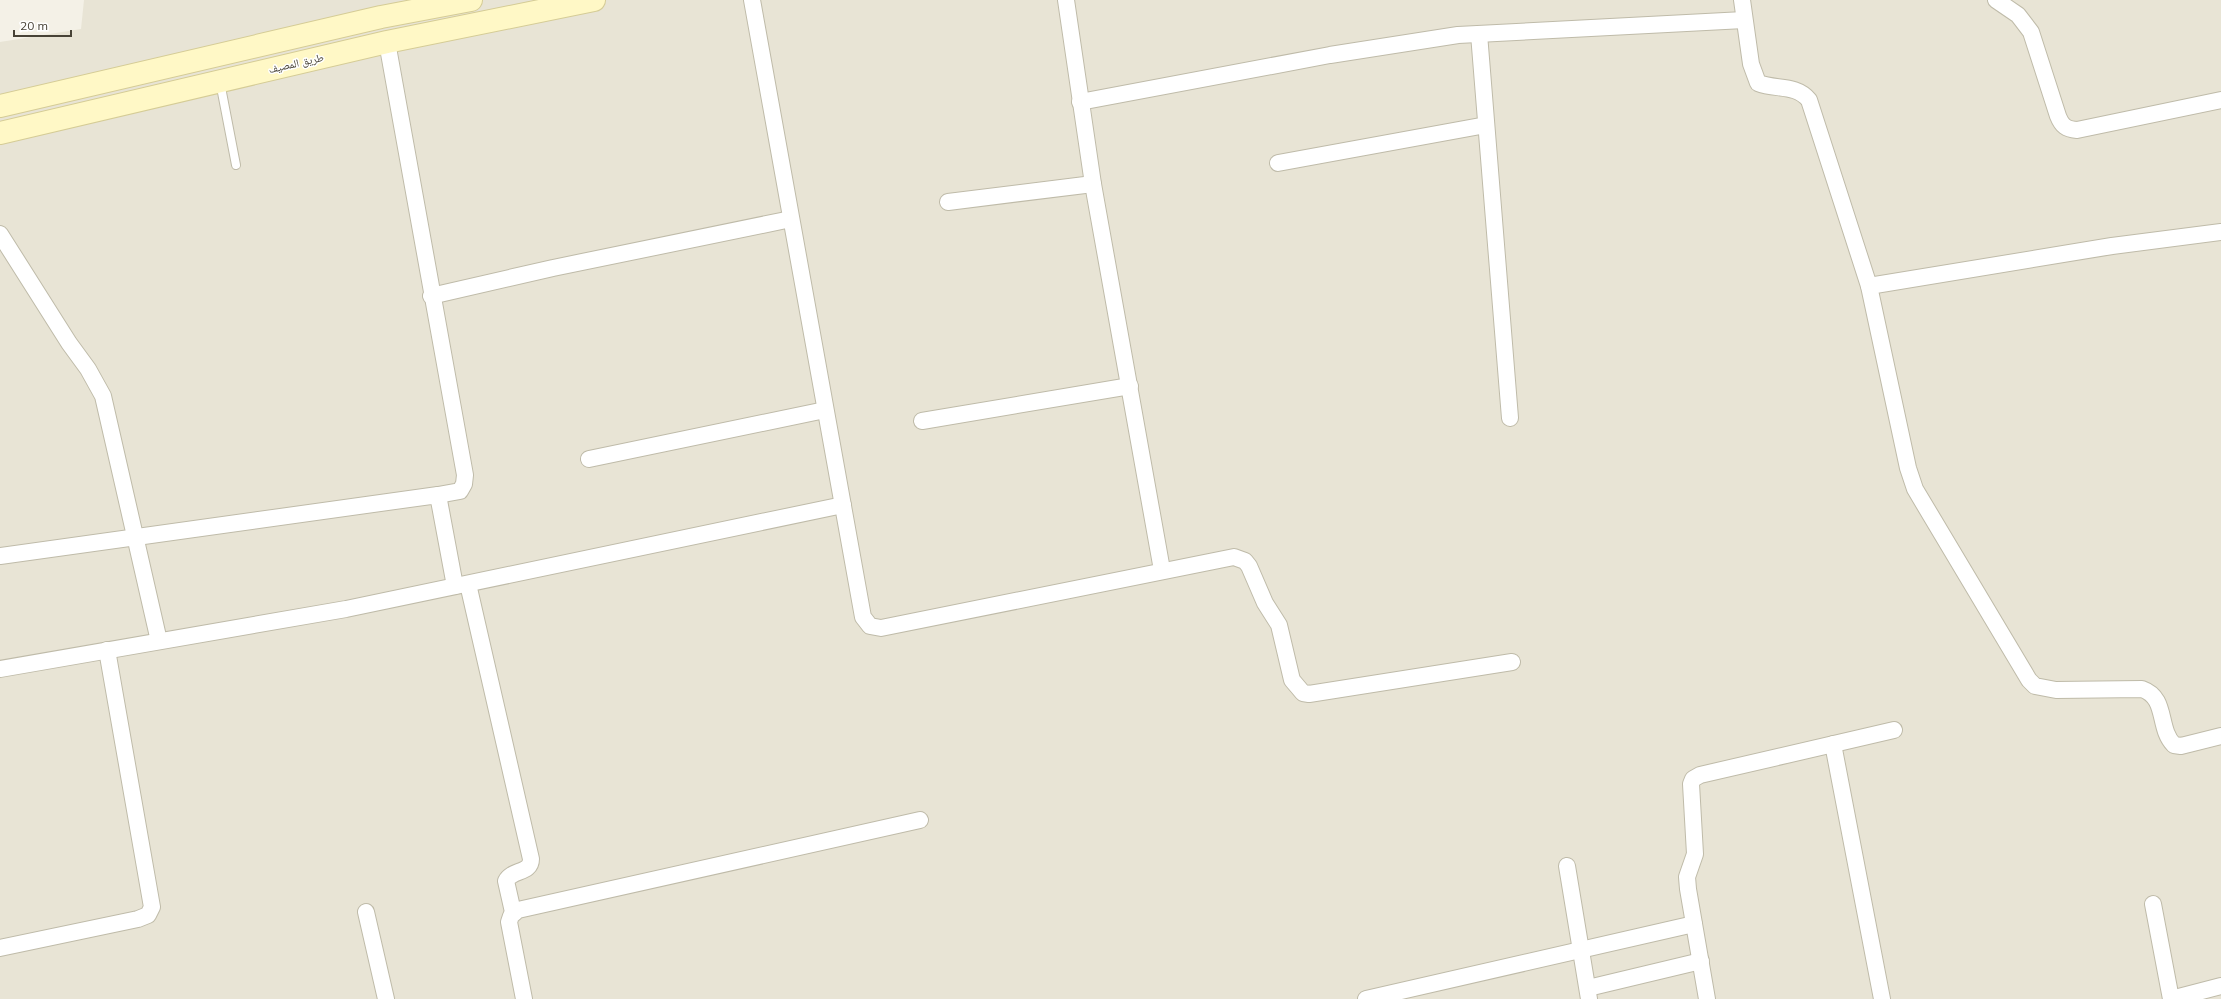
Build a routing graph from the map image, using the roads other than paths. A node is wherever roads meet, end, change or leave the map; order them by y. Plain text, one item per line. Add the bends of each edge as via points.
1 (471, 0) edge
2 (594, 0) edge
3 (752, 0) edge
4 (1066, 0) edge
5 (1742, 0) edge
6 (1996, 0) edge
7 (1744, 20) junction
8 (1479, 34) junction
9 (387, 42) junction
10 (220, 81) junction
11 (2221, 100) edge
12 (1080, 102) junction
13 (0, 106) edge
14 (1486, 125) junction
15 (0, 133) edge
16 (1278, 163) dead end
17 (236, 165) dead end
18 (1093, 184) junction
19 (948, 202) dead end
20 (791, 219) junction
21 (2221, 232) edge
22 (0, 234) edge
23 (1869, 286) junction
24 (431, 296) junction
25 (1130, 386) junction
26 (825, 410) junction
27 (1510, 418) dead end
28 (922, 421) dead end
29 (589, 459) dead end
30 (438, 495) junction
31 (843, 505) junction
32 (136, 537) junction
33 (0, 556) edge
34 (1162, 570) junction
35 (462, 585) junction
36 (158, 641) junction
37 (107, 650) junction
38 (1512, 662) dead end
39 (0, 669) edge
40 (1894, 730) dead end
41 (2221, 736) edge
42 (1834, 744) junction
43 (920, 820) dead end
44 (1566, 866) dead end
45 (2153, 904) dead end
46 (366, 912) dead end
47 (513, 912) junction
48 (1694, 924) junction
49 (0, 948) edge
50 (1582, 950) junction
51 (1700, 961) junction
52 (2221, 986) edge
53 (1589, 994) edge
54 (386, 999) edge
55 (524, 999) edge
56 (1366, 999) edge
57 (1707, 999) edge
58 (1882, 999) edge
59 (2171, 999) edge

1 - 13 street via 373,18
2 - 9 street, طريق المصيف
3 - 20 street
4 - 12 street
5 - 7 street
6 - 11 street via 2018,15 2031,32 2061,124 2068,130
7 - 8 street
7 - 23 street via 1751,64 1758,83 1767,87 1796,89 1809,100
8 - 12 street via 1458,34 1397,44
8 - 14 street
9 - 10 street, طريق المصيف
9 - 24 street
10 - 15 street, طريق المصيف
10 - 17 lane
12 - 18 street
14 - 16 street
14 - 27 street
18 - 19 street
18 - 25 street
20 - 24 street
20 - 26 street
21 - 23 street via 2104,247
22 - 32 street via 103,396
23 - 41 street via 1908,468 1915,489 2029,680 2035,686 2056,690 2142,689 2151,692 2156,699 2167,734 2174,745 2181,746
24 - 30 street via 465,475 460,491
25 - 28 street
25 - 34 street
26 - 29 street
26 - 31 street
30 - 32 street
30 - 35 street
31 - 34 street via 863,617 866,623 875,628
31 - 35 street
32 - 33 street
32 - 36 street
34 - 38 street via 1234,557 1245,561 1265,603 1279,625 1292,680 1303,693
35 - 36 street via 346,609
35 - 47 street via 531,858 531,863 526,869 506,880
36 - 37 street
37 - 39 street
37 - 49 street via 152,907 148,915 138,919
40 - 42 street
42 - 48 street via 1700,775 1693,779 1691,784 1695,854 1687,877
42 - 58 street
43 - 47 street
44 - 50 street
45 - 59 street
46 - 54 street
47 - 55 street via 510,929
48 - 50 street
48 - 51 street
50 - 53 street
50 - 56 street
51 - 53 street
51 - 57 street
52 - 59 street

